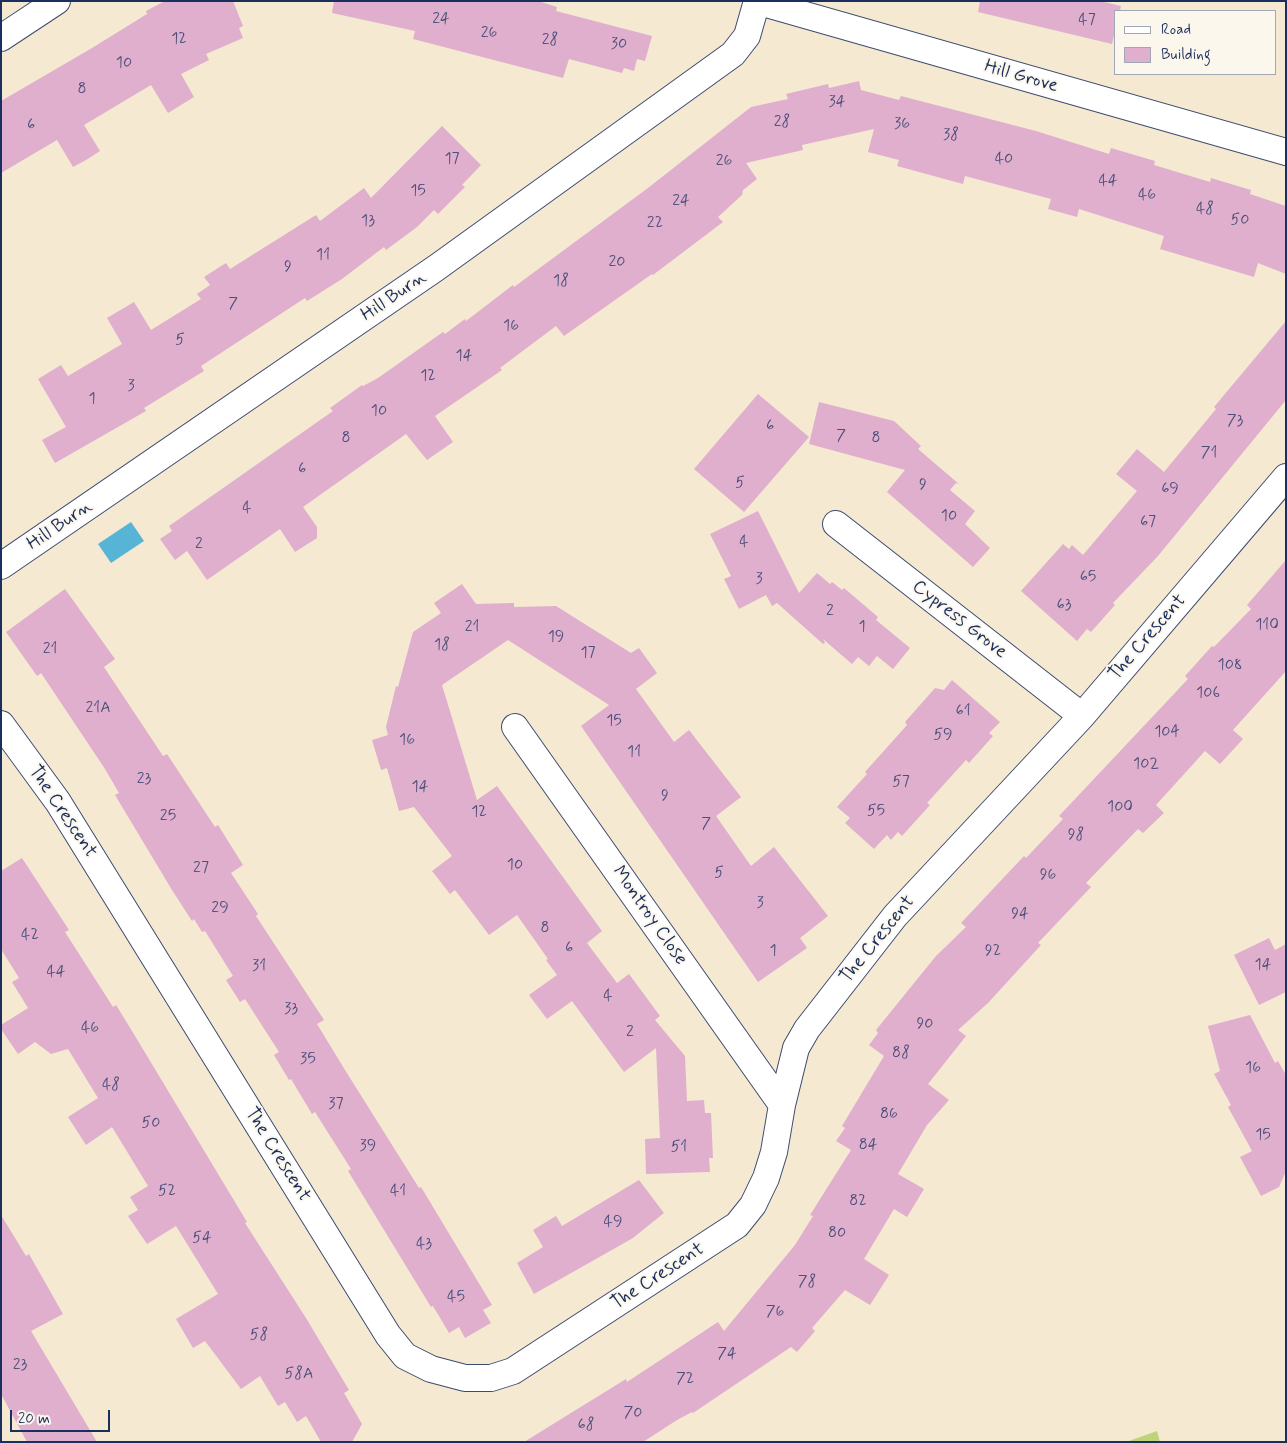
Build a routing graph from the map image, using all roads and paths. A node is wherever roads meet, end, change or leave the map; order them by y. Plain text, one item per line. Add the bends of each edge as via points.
1 (57, 1) edge
2 (756, 1) edge
3 (1, 38) edge
4 (1286, 152) edge
5 (1286, 477) edge
6 (836, 524) dead end
7 (1, 566) edge
8 (1082, 716) junction
9 (1, 724) edge
10 (515, 727) dead end
11 (782, 1105) junction

1 - 3 street
2 - 4 street, Hill Grove
2 - 7 street, Hill Burn via 747,36 733,54 436,268
5 - 8 street, The Crescent
6 - 8 street, Cypress Grove
8 - 11 street, The Crescent via 895,916 806,1029 796,1048
9 - 11 street, The Crescent via 58,802 388,1335 405,1356 431,1370 465,1378 491,1378 513,1371 737,1225 753,1204 766,1178
10 - 11 street, Montroy Close

